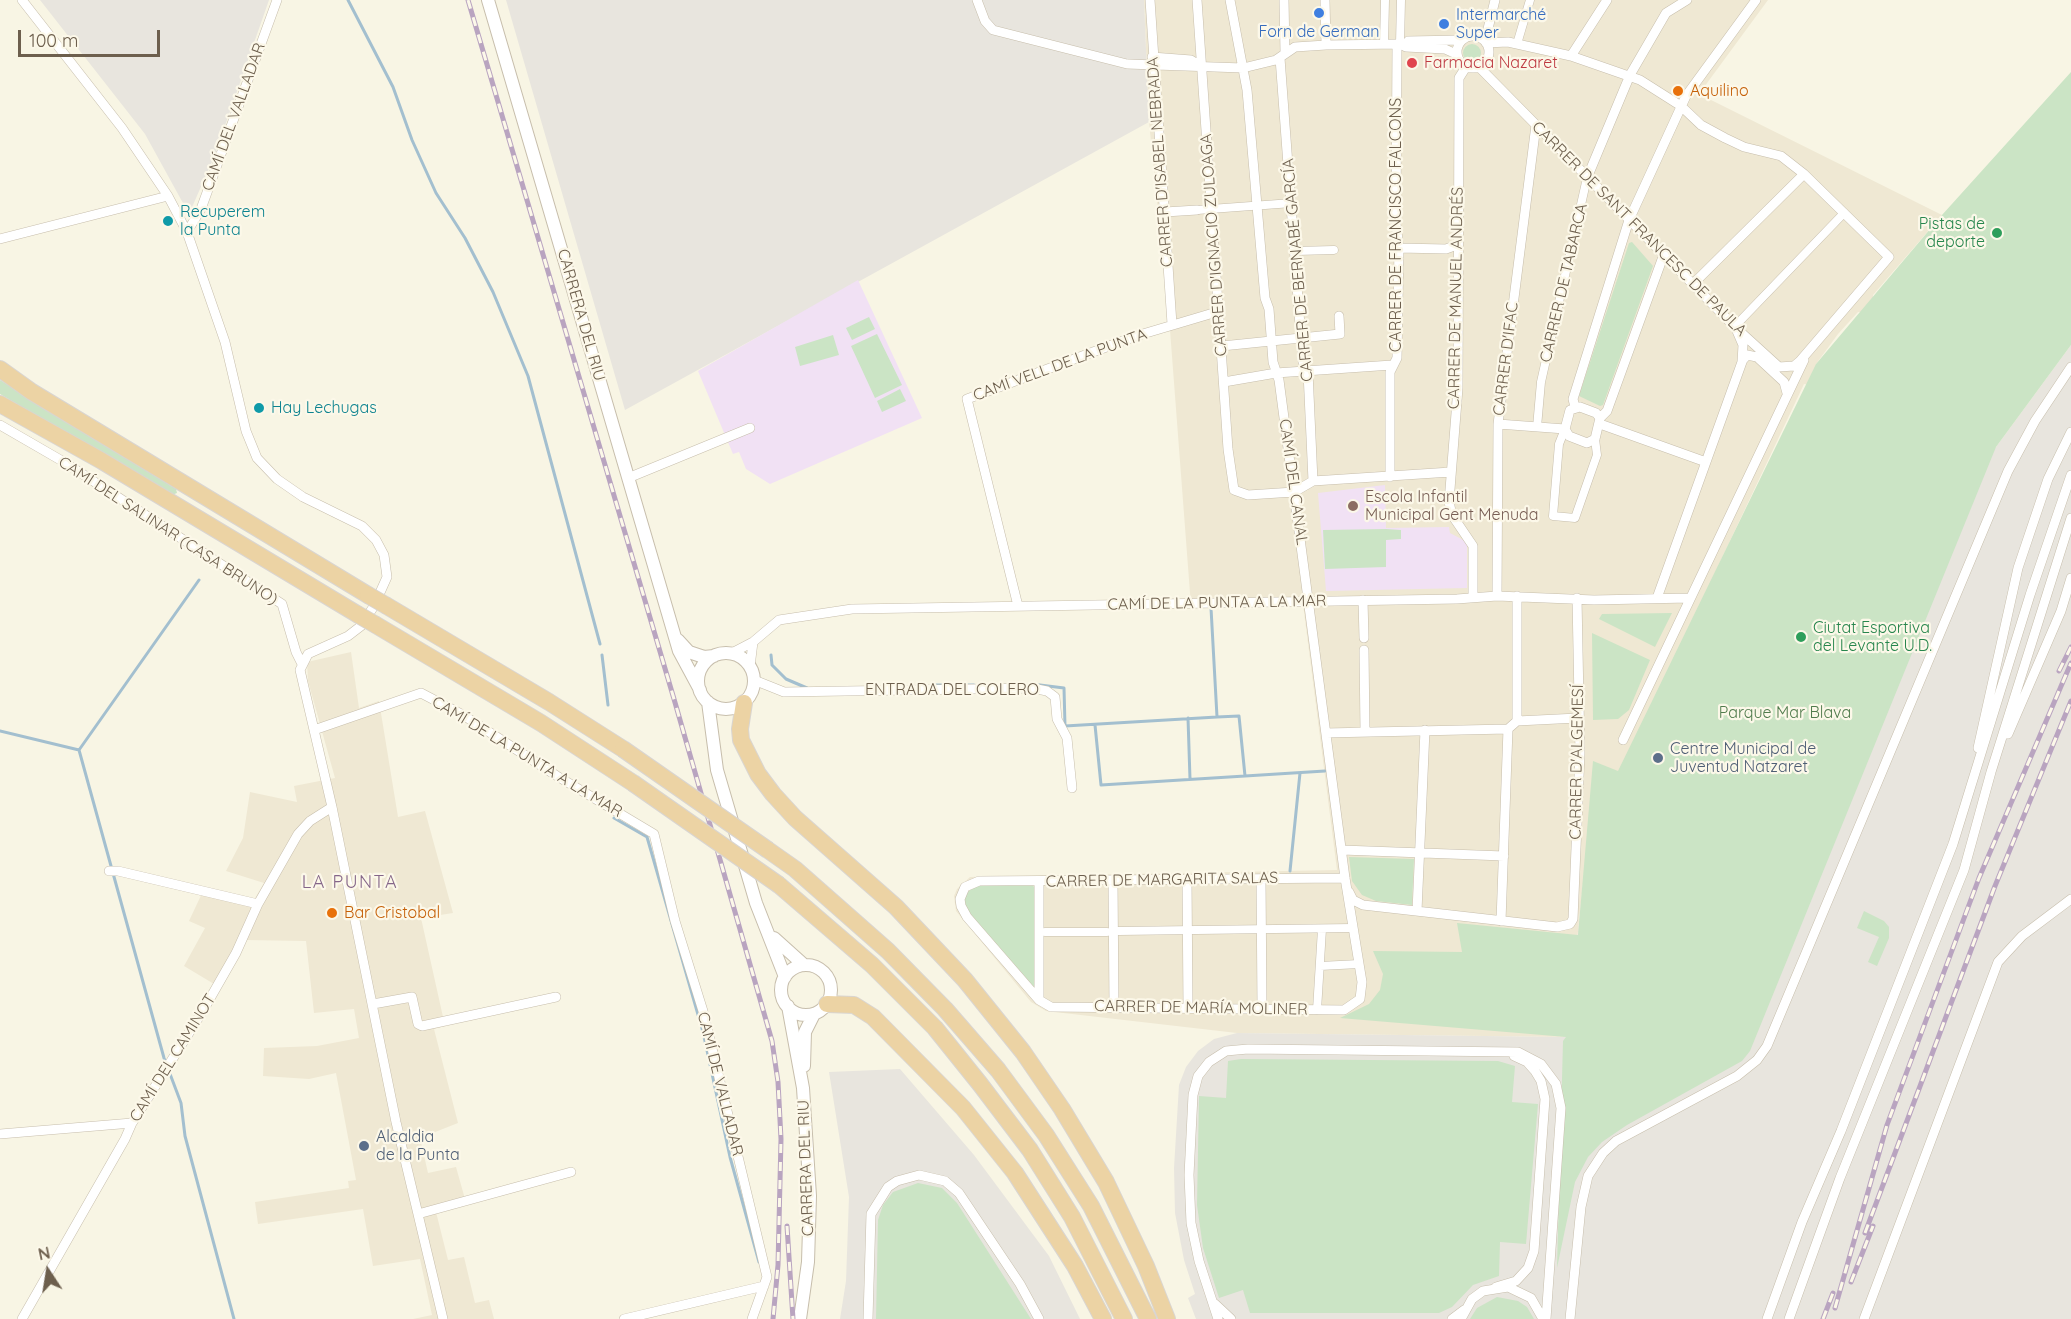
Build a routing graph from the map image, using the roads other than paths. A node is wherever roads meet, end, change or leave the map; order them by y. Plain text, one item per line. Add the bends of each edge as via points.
1 (22, 0) edge
2 (277, 0) edge
3 (488, 0) edge
4 (977, 0) edge
5 (1150, 0) edge
6 (1197, 0) edge
7 (1230, 0) edge
8 (1284, 0) edge
9 (1325, 0) edge
10 (1384, 0) edge
11 (1401, 0) edge
12 (1530, 0) edge
13 (1607, 0) edge
14 (1687, 0) edge
15 (1756, 0) edge
16 (1494, 4) edge
17 (1461, 40) junction
18 (1486, 42) junction
19 (1384, 44) junction
20 (1399, 44) junction
21 (1517, 44) junction
22 (1326, 45) junction
23 (1456, 54) junction
24 (1283, 55) junction
25 (1571, 57) junction
26 (1152, 61) junction
27 (1201, 66) junction
28 (1466, 67) junction
29 (1479, 67) junction
30 (1243, 68) junction
31 (1630, 75) junction
32 (1682, 106) junction
33 (1536, 125) junction
34 (1804, 174) junction
35 (1587, 178) junction
36 (168, 196) junction
37 (1292, 203) junction
38 (1257, 206) junction
39 (1212, 209) junction
40 (1197, 210) joint
41 (1165, 212) junction
42 (1845, 213) junction
43 (1629, 220) junction
44 (187, 232) junction
45 (0, 240) edge
46 (1457, 246) junction
47 (1399, 248) junction
48 (1334, 250) dead end
49 (1296, 251) junction
50 (1664, 254) junction
51 (1694, 284) junction
52 (1220, 311) junction
53 (1339, 316) dead end
54 (1172, 324) junction
55 (1737, 324) junction
56 (1301, 339) junction
57 (1272, 342) junction
58 (1222, 346) junction
59 (1806, 355) junction
60 (1742, 362) junction
61 (1392, 365) junction
62 (2071, 367) edge
63 (0, 369) edge
64 (1308, 372) junction
65 (1276, 373) junction
66 (1224, 382) junction
67 (1785, 398) junction
68 (0, 404) edge
69 (1575, 407) junction
70 (1600, 421) junction
71 (1498, 424) junction
72 (0, 425) edge
73 (1537, 427) junction
74 (750, 428) dead end
75 (1564, 429) junction
76 (2071, 432) edge
77 (1595, 439) junction
78 (1706, 462) junction
79 (1451, 472) junction
80 (2071, 475) edge
81 (1390, 477) junction
82 (628, 478) junction
83 (1313, 482) junction
84 (1294, 492) junction
85 (2071, 518) edge
86 (2071, 578) edge
87 (1497, 596) junction
88 (1517, 596) junction
89 (1473, 597) junction
90 (1577, 598) junction
91 (1657, 598) junction
92 (1689, 598) junction
93 (1363, 600) junction
94 (1310, 602) junction
95 (1018, 606) junction
96 (674, 631) junction
97 (1364, 638) joint
98 (753, 642) junction
99 (1364, 650) joint
100 (730, 654) junction
101 (714, 656) junction
102 (302, 664) junction
103 (750, 667) junction
104 (754, 680) junction
105 (700, 690) junction
106 (708, 702) junction
107 (738, 706) junction
108 (1578, 718) junction
109 (1517, 721) junction
110 (1508, 729) junction
111 (314, 730) junction
112 (1425, 730) junction
113 (1365, 732) junction
114 (1326, 733) junction
115 (1623, 740) dead end
116 (714, 741) junction
117 (1991, 772) junction
118 (1072, 788) dead end
119 (1968, 801) junction
120 (332, 807) junction
121 (657, 849) joint
122 (1342, 850) junction
123 (1420, 853) junction
124 (1504, 856) junction
125 (114, 871) dead end
126 (1187, 879) junction
127 (1261, 879) junction
128 (1113, 880) junction
129 (1039, 881) junction
130 (1346, 881) junction
131 (2071, 899) edge
132 (258, 904) junction
133 (1417, 911) junction
134 (1501, 921) junction
135 (1353, 928) junction
136 (1322, 929) junction
137 (1261, 930) junction
138 (1118, 931) dead end
139 (1187, 931) junction
140 (1045, 932) dead end
141 (1107, 932) dead end
142 (769, 933) junction
143 (1359, 964) junction
144 (804, 965) junction
145 (1320, 966) junction
146 (785, 977) junction
147 (556, 996) dead end
148 (1360, 999) joint
149 (1039, 1000) junction
150 (373, 1004) junction
151 (788, 1006) junction
152 (1114, 1007) junction
153 (1188, 1008) junction
154 (1262, 1008) junction
155 (820, 1009) junction
156 (1317, 1010) junction
157 (1488, 1051) junction
158 (803, 1088) junction
159 (132, 1122) junction
160 (0, 1134) edge
161 (571, 1172) dead end
162 (418, 1214) junction
163 (764, 1286) junction
164 (1496, 1287) junction
165 (1211, 1299) junction
166 (1462, 1314) edge
167 (801, 1318) edge
168 (22, 1319) edge
169 (443, 1319) edge
170 (624, 1319) edge
171 (752, 1319) edge
172 (868, 1319) edge
173 (1040, 1319) edge
174 (1104, 1319) edge
175 (1124, 1319) edge
176 (1148, 1319) edge
177 (1167, 1319) edge
178 (1218, 1319) edge
179 (1231, 1319) edge
180 (1452, 1319) edge
181 (1545, 1319) edge
182 (1570, 1319) edge
183 (1767, 1319) edge
184 (1789, 1319) edge
185 (1864, 1319) edge

1 - 36 street via 122,128
2 - 44 street, CAMÍ DEL VALLADAR via 201,209
3 - 82 street, CARRERA DEL RIU
4 - 26 street via 993,30 1127,64
5 - 26 street, CARRER D'ISABEL NEBRADA
6 - 27 street, CARRER D'IGNACIO ZULOAGA
7 - 30 street, CAMÍ DEL CANAL
8 - 24 street, CARRER DE BERNABÉ GARCÍA
9 - 22 street
10 - 19 street
11 - 20 street
12 - 21 street
13 - 25 street
14 - 31 street, CARRER DE TABARCA via 1666,13
15 - 32 street via 1697,78
16 - 18 street
17 - 18 street via 1472,36
17 - 20 street
17 - 23 street
18 - 21 street
18 - 29 street via 1489,55
19 - 20 street
19 - 22 street
20 - 23 street via 1445,48
20 - 47 street, CARRER DE FRANCISCO FALCONS
21 - 25 street
22 - 24 street via 1299,46
23 - 28 street
24 - 30 street
24 - 37 street, CARRER DE BERNABÉ GARCÍA
25 - 31 street
26 - 27 street
26 - 41 street, CARRER D'ISABEL NEBRADA
27 - 30 street
27 - 39 street, CARRER D'IGNACIO ZULOAGA
28 - 29 street
28 - 46 street, CARRER DE MANUEL ANDRÉS via 1459,78
29 - 33 street, CARRER DE SANT FRANCESC DE PAULA
30 - 38 street, CAMÍ DEL CANAL
31 - 32 street
31 - 35 street, CARRER DE TABARCA
32 - 34 street via 1692,118 1725,138 1781,156
32 - 43 street
33 - 35 street, CARRER DE SANT FRANCESC DE PAULA
33 - 71 street, CARRER D'IFAC
34 - 42 street
34 - 51 street
35 - 43 street, CARRER DE SANT FRANCESC DE PAULA
35 - 73 street, CARRER DE TABARCA via 1541,382
36 - 44 street
36 - 45 street
37 - 38 street
37 - 49 street, CARRER DE BERNABÉ GARCÍA
38 - 39 street
38 - 57 street, CAMÍ DEL CANAL
39 - 40 street
39 - 52 street, CARRER D'IGNACIO ZULOAGA
40 - 41 street
41 - 54 street, CARRER D'ISABEL NEBRADA
42 - 55 street
42 - 59 street via 1889,257
43 - 50 street, CARRER DE SANT FRANCESC DE PAULA
43 - 69 street via 1573,399
44 - 102 street via 225,342 246,431 257,458 277,479 303,497 362,526 384,555 387,577 361,626 308,654
46 - 47 street
46 - 79 street, CARRER DE MANUEL ANDRÉS via 1458,388
47 - 61 street, CARRER DE FRANCISCO FALCONS via 1396,358
48 - 49 street
49 - 56 street, CARRER DE BERNABÉ GARCÍA
50 - 51 street, CARRER DE SANT FRANCESC DE PAULA
50 - 70 street
51 - 55 street, CARRER DE SANT FRANCESC DE PAULA
52 - 54 street, CAMÍ VELL DE LA PUNTA
52 - 58 street, CARRER D'IGNACIO ZULOAGA
53 - 56 street via 1340,334
54 - 95 street, CAMÍ VELL DE LA PUNTA via 967,399
55 - 59 street, CARRER DE SANT FRANCESC DE PAULA via 1779,367 1794,366
55 - 60 street via 1743,345
56 - 57 street
56 - 64 street, CARRER DE BERNABÉ GARCÍA
57 - 58 street
57 - 65 street, CAMÍ DEL CANAL
58 - 66 street, CARRER D'IGNACIO ZULOAGA
59 - 67 street
60 - 67 street, CARRER DE SANT FRANCESC DE PAULA via 1747,355 1757,357 1784,382
60 - 78 street
61 - 64 street
61 - 81 street, CARRER DE FRANCISCO FALCONS
62 - 182 street via 2008,471 1767,1046 1737,1076 1616,1141 1596,1161 1588,1176
63 - 176 highway, bridge via 32,392 549,702 795,869 888,951 998,1070 1091,1206
64 - 65 street
64 - 83 street, CARRER DE BERNABÉ GARCÍA
65 - 66 street
65 - 84 street, CAMÍ DEL CANAL
66 - 84 street, CARRER D'IGNACIO ZULOAGA via 1234,490 1248,495
67 - 92 street
68 - 175 highway, bridge via 542,723 779,885 872,965 934,1028 980,1083 1030,1150 1072,1217
69 - 70 street via 1596,413
69 - 75 street via 1570,410
70 - 77 street
70 - 78 street
71 - 73 street
71 - 87 street, CARRER D'IFAC
72 - 102 street, CAMÍ DEL SALINAR (CASA BRUNO) via 282,604
73 - 75 street
74 - 82 street
75 - 77 street via 1569,436 1587,443
75 - 77 street via 1558,444 1553,516 1575,518 1597,455
76 - 119 street via 2048,479 2018,568
78 - 91 street
79 - 81 street
79 - 89 street, CARRER DE MANUEL ANDRÉS via 1452,515 1473,546
80 - 119 street
81 - 83 street
82 - 96 street, CARRERA DEL RIU
83 - 84 street
84 - 94 street, CAMÍ DEL CANAL
85 - 117 street
86 - 117 street via 2061,611
87 - 88 street, CAMÍ DE LA PUNTA A LA MAR
87 - 89 street, CAMÍ DE LA PUNTA A LA MAR
88 - 90 street, CAMÍ DE LA PUNTA A LA MAR
88 - 109 street
89 - 93 street, CAMÍ DE LA PUNTA A LA MAR
90 - 91 street, CAMÍ DE LA PUNTA A LA MAR
90 - 108 street, CARRER D'ALGEMESÍ
91 - 92 street, CAMÍ DE LA PUNTA A LA MAR
92 - 115 street
93 - 94 street, CAMÍ DE LA PUNTA A LA MAR
93 - 97 street
94 - 95 street, CAMÍ DE LA PUNTA A LA MAR
94 - 114 street, CAMÍ DEL CANAL
95 - 98 street, CAMÍ DE LA PUNTA A LA MAR via 852,609 789,617 769,627
96 - 101 street, CARRERA DEL RIU via 689,652
96 - 105 street, CARRERA DEL RIU via 679,651
97 - 99 street
98 - 100 street, CAMÍ DE LA PUNTA A LA MAR
98 - 103 street
99 - 113 street
100 - 101 street
100 - 103 street via 742,658
101 - 105 street via 702,668
102 - 111 street, CAMÍ DEL SALINAR (CASA BRUNO) via 300,670
103 - 104 street
104 - 107 street via 752,692
104 - 118 street, ENTRADA DEL COLERO via 784,692 1032,688 1047,691 1055,697 1058,719 1067,738
105 - 106 street
106 - 107 street via 719,708
106 - 116 street
107 - 116 street via 719,724
107 - 177 highway via 741,740 772,794 896,907 965,980 1023,1052 1106,1182
108 - 109 street
108 - 134 street, CARRER D'ALGEMESÍ via 1573,918 1570,924 1557,927
109 - 110 street
110 - 112 street
110 - 124 street
111 - 120 street, CAMÍ DEL SALINAR (CASA BRUNO)
111 - 121 street, CAMÍ DE LA PUNTA A LA MAR via 422,693 654,834
112 - 113 street
112 - 123 street
113 - 114 street
114 - 122 street, CAMÍ DEL CANAL
116 - 142 street via 717,771 756,903
117 - 184 street via 1964,870 1840,1178
119 - 183 street
120 - 132 street, CAMÍ DEL CAMINOT via 304,826
120 - 150 street, CAMÍ DEL SALINAR (CASA BRUNO)
121 - 163 street, CAMÍ DE VALLADAR via 706,1023 767,1276
122 - 123 street
122 - 130 street, CAMÍ DEL CANAL
123 - 124 street
123 - 133 street
124 - 134 street
125 - 132 street
126 - 127 street, CARRER DE MARGARITA SALAS
126 - 128 street, CARRER DE MARGARITA SALAS
126 - 139 street
127 - 130 street, CARRER DE MARGARITA SALAS
127 - 137 street
128 - 129 street, CARRER DE MARGARITA SALAS
128 - 152 street
129 - 149 street
129 - 149 street, CARRER DE MARGARITA SALAS via 979,881 970,883 962,892 963,911
130 - 133 street via 1353,900 1363,905
130 - 135 street, CAMÍ DEL CANAL
131 - 185 street via 2022,936 1998,962
132 - 159 street, CAMÍ DEL CAMINOT via 236,953
133 - 134 street
135 - 136 street
135 - 143 street, CAMÍ DEL CANAL
136 - 137 street
136 - 145 street
137 - 139 street
137 - 154 street
138 - 139 street
139 - 153 street
140 - 141 street
142 - 144 street
142 - 146 street
143 - 145 street
143 - 148 street, CAMÍ DEL CANAL
144 - 146 street
144 - 155 street via 818,968 828,977 831,991
145 - 156 street
146 - 151 street via 782,995
147 - 150 street via 422,1026 418,1024 412,997
148 - 156 street, CARRER DE MARÍA MOLINER via 1344,1010
149 - 152 street, CARRER DE MARÍA MOLINER via 1051,1007
150 - 162 street, CAMÍ DEL SALINAR (CASA BRUNO)
151 - 155 street via 800,1014
151 - 158 street, CARRERA DEL RIU
152 - 153 street, CARRER DE MARÍA MOLINER
153 - 154 street, CARRER DE MARÍA MOLINER
154 - 156 street, CARRER DE MARÍA MOLINER
155 - 158 street, CARRERA DEL RIU via 805,1032
155 - 174 highway via 854,1005 873,1017 963,1108 1021,1182 1076,1266
157 - 164 street via 1527,1062 1541,1081 1545,1099 1532,1260 1516,1281
157 - 165 street via 1237,1049 1209,1062 1198,1076 1193,1095 1189,1201 1199,1261
157 - 181 street via 1518,1052 1535,1059 1552,1076 1560,1099
158 - 167 street, CARRERA DEL RIU via 810,1217
159 - 160 street
159 - 168 street, CAMÍ DEL CAMINOT
161 - 162 street
162 - 169 street, CAMÍ DEL SALINAR (CASA BRUNO)
163 - 170 street
163 - 171 street, CAMÍ DE VALLADAR
164 - 166 street via 1483,1291
164 - 181 street via 1508,1287 1531,1298
165 - 178 street
165 - 179 street
166 - 180 street
172 - 173 street via 871,1214 888,1187 897,1180 919,1175 936,1177 959,1193

